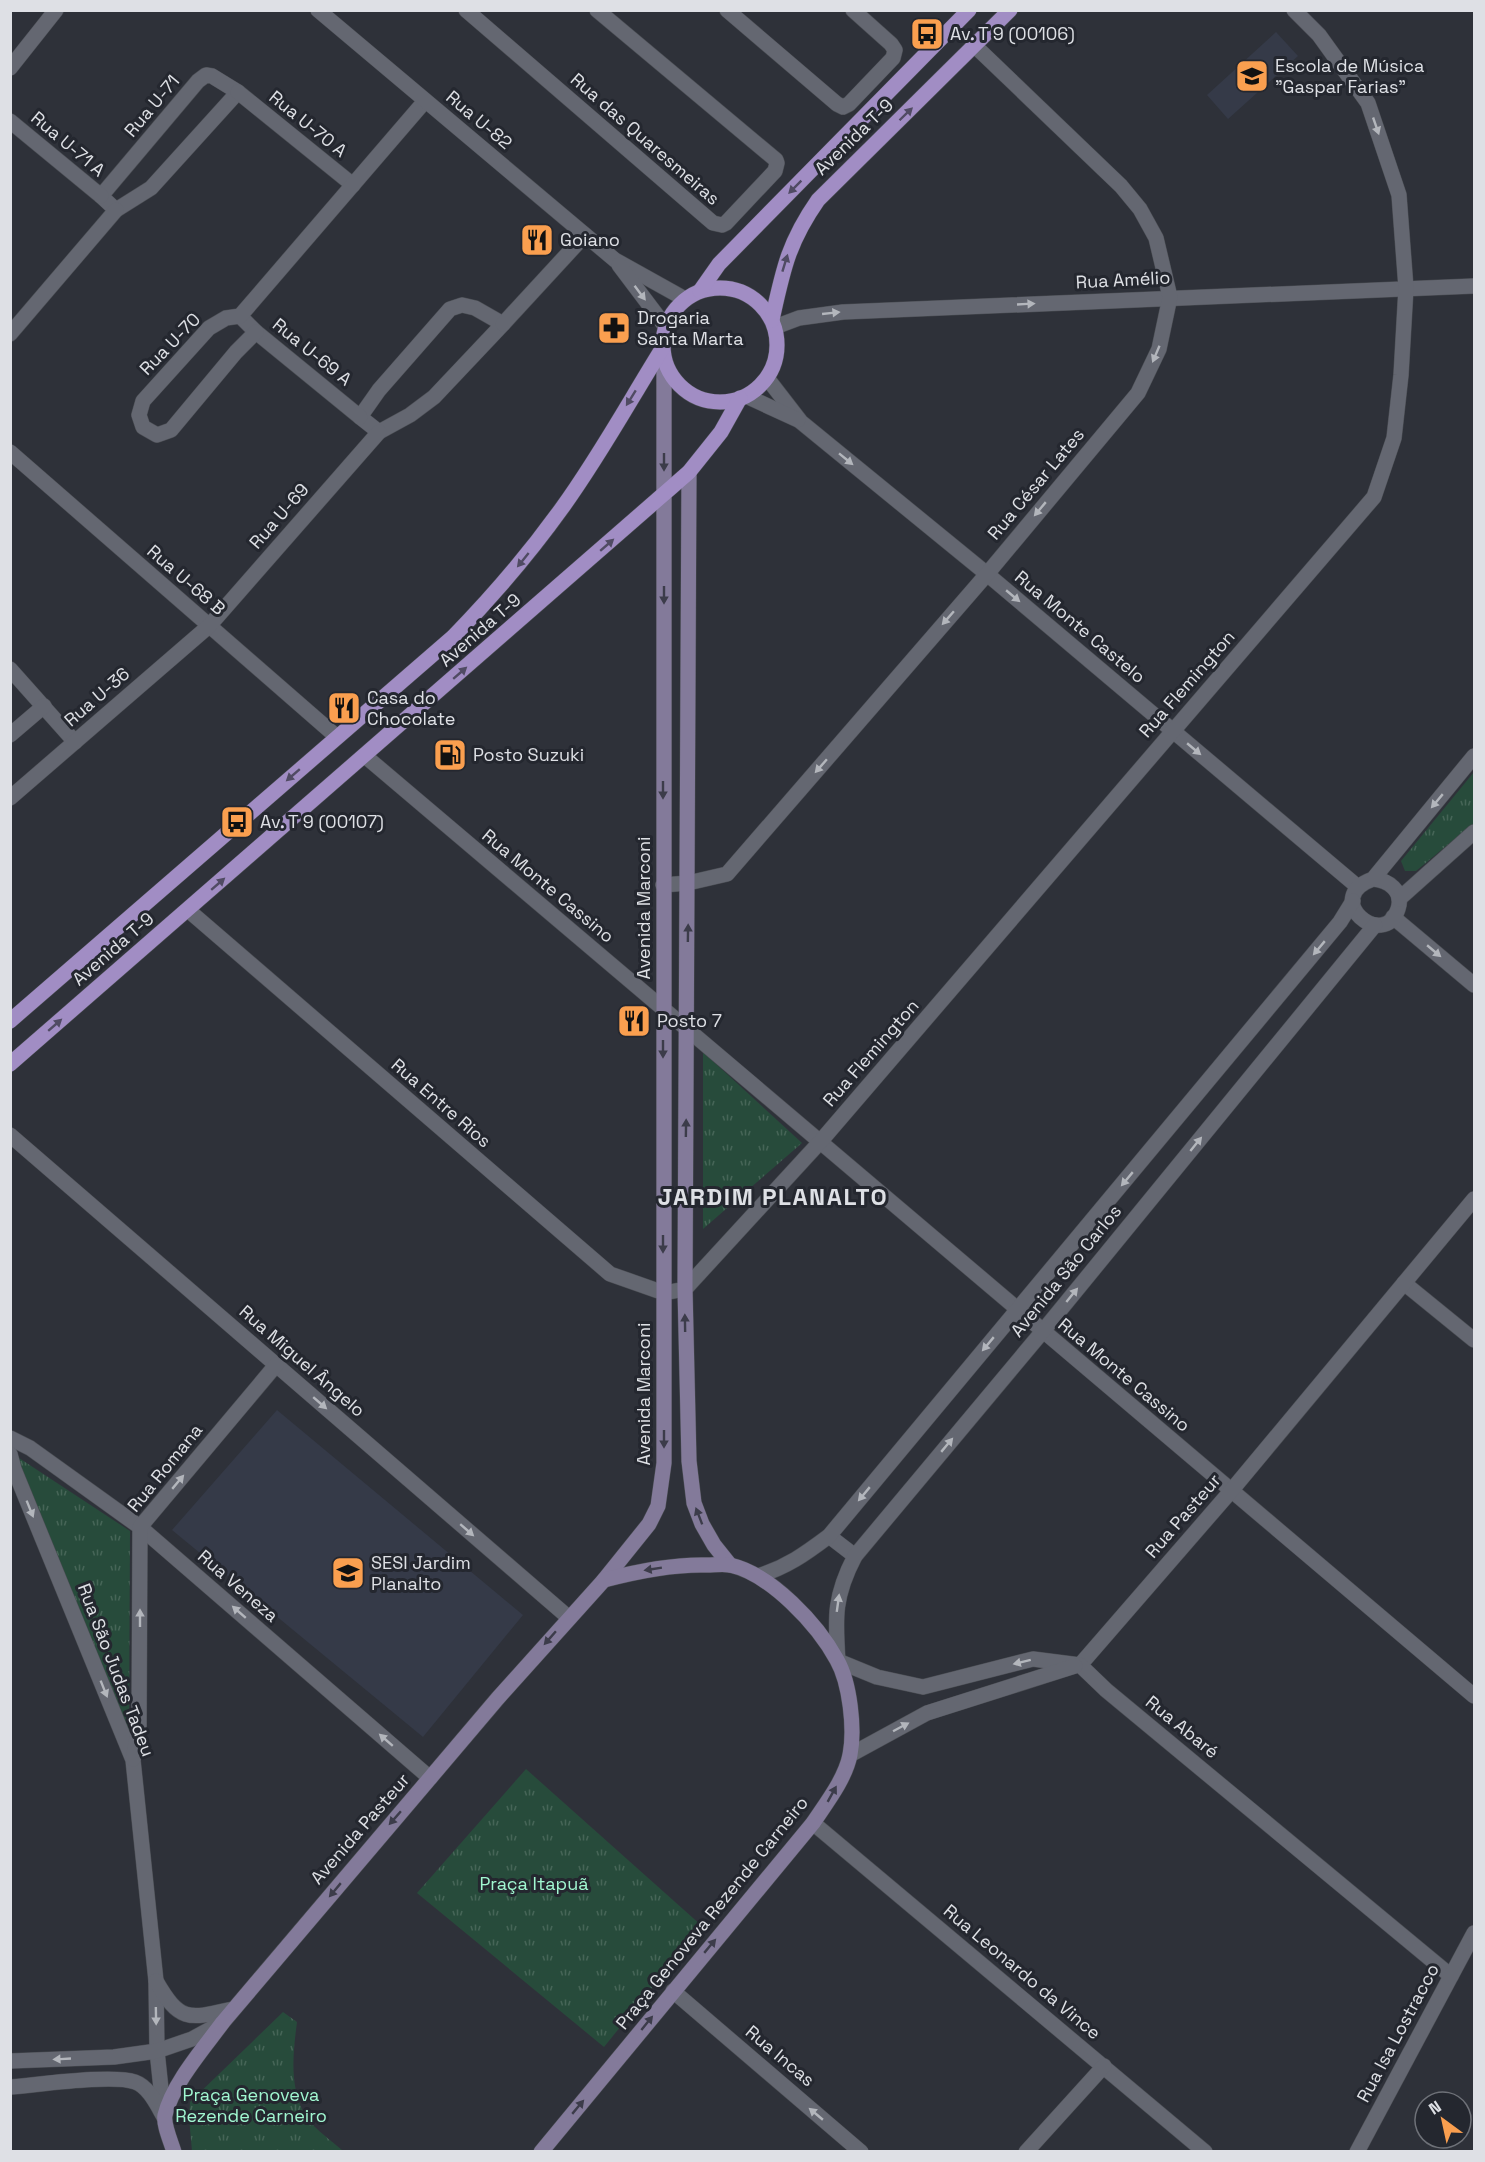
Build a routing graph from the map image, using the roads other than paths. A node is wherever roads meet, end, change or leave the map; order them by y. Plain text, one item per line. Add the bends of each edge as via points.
1 (56, 10) edge
2 (318, 10) edge
3 (466, 10) edge
4 (597, 10) edge
5 (727, 10) edge
6 (853, 10) edge
7 (969, 10) edge
8 (1010, 10) edge
9 (1294, 10) edge
10 (975, 46) junction
11 (10, 68) edge
12 (238, 93) junction
13 (425, 100) junction
14 (10, 121) edge
15 (353, 185) junction
16 (101, 196) junction
17 (116, 210) junction
18 (585, 235) junction
19 (615, 260) junction
20 (1474, 286) edge
21 (1406, 288) junction
22 (700, 291) junction
23 (1170, 297) junction
24 (685, 299) junction
25 (240, 316) junction
26 (503, 324) junction
27 (773, 324) junction
28 (665, 326) junction
29 (256, 332) junction
30 (10, 334) edge
31 (663, 355) junction
32 (767, 378) junction
33 (743, 397) junction
34 (360, 417) junction
35 (801, 422) junction
36 (379, 432) junction
37 (10, 452) edge
38 (690, 472) junction
39 (665, 494) junction
40 (987, 574) junction
41 (209, 626) junction
42 (10, 669) edge
43 (44, 706) junction
44 (1173, 731) junction
45 (10, 735) edge
46 (337, 737) junction
47 (75, 742) junction
48 (365, 756) junction
49 (1474, 756) edge
50 (10, 798) edge
51 (1474, 832) edge
52 (1373, 879) junction
53 (688, 883) junction
54 (663, 885) junction
55 (1355, 894) junction
56 (1399, 899) junction
57 (188, 910) junction
58 (1393, 917) junction
59 (1376, 925) junction
60 (1474, 985) edge
61 (663, 1009) junction
62 (10, 1021) edge
63 (687, 1029) junction
64 (10, 1064) edge
65 (10, 1135) edge
66 (820, 1142) junction
67 (1474, 1199) edge
68 (1404, 1283) junction
69 (685, 1289) junction
70 (664, 1293) junction
71 (1017, 1310) junction
72 (1042, 1331) junction
73 (1474, 1340) edge
74 (276, 1365) junction
75 (10, 1438) edge
76 (10, 1454) edge
77 (689, 1461) junction
78 (664, 1463) junction
79 (1231, 1491) junction
80 (141, 1527) junction
81 (829, 1536) junction
82 (855, 1556) junction
83 (730, 1565) junction
84 (758, 1576) junction
85 (604, 1580) junction
86 (568, 1617) junction
87 (838, 1661) junction
88 (1080, 1665) junction
89 (923, 1688) junction
90 (1474, 1696) edge
91 (927, 1713) junction
92 (850, 1755) junction
93 (133, 1760) junction
94 (430, 1778) junction
95 (813, 1823) junction
96 (1474, 1933) edge
97 (1451, 1976) junction
98 (156, 1981) junction
99 (673, 1991) junction
100 (228, 2016) junction
101 (157, 2051) junction
102 (10, 2061) edge
103 (1104, 2066) junction
104 (10, 2087) edge
105 (164, 2117) junction
106 (174, 2151) edge
107 (541, 2151) edge
108 (861, 2151) edge
109 (1026, 2151) edge
110 (1205, 2151) edge
111 (1357, 2151) edge

1 - 11 street
2 - 13 street, Rua U-82
3 - 4 street, Rua das Quaresmeiras via 713,223 726,223 774,171 776,160
5 - 6 street via 843,106 893,58 896,50
7 -> 22 main road, Avenida T-9 via 719,264
8 - 10 main road, Avenida T-9
9 -> 21 street, Rua Flemington via 1319,35 1368,103 1400,195
10 - 23 street, Rua César Lates via 1121,186 1140,209 1156,238
27 -> 10 main road, Avenida T-9 via 784,265 803,221 818,200
12 - 15 street, Rua U-70 A
12 - 16 street, Rua U-71 via 212,76 198,81
12 - 17 street via 151,188
13 - 15 street, Rua U-70
13 - 18 street, Rua U-82
14 - 16 street, Rua U-71 A
15 - 25 street, Rua U-70
16 - 17 street
17 - 30 street
18 - 19 street, Rua U-82
18 - 26 street, Rua U-69
19 - 24 street, Rua U-82
19 -> 28 street, Rua U-82
20 - 21 street, Rua Amélio
21 - 23 street, Rua Amélio
21 - 44 street, Rua Flemington via 1394,438 1374,497
22 - 24 main road
22 - 27 main road via 721,288 742,292 764,308
27 -> 23 street, Rua Amélio via 843,312
23 -> 40 street, Rua César Lates via 1159,349 1138,393
24 - 28 main road
25 - 29 street, Rua U-69 A
25 - 29 street, Rua U-70 via 226,318 209,328 143,401 139,415 143,427 156,435 171,430
26 - 34 street via 475,308 462,305 450,309
26 - 36 street, Rua U-69 via 434,397
27 - 32 main road via 777,354
28 - 31 main road
29 - 34 street, Rua U-69 A
31 - 33 main road via 671,376 694,397 709,402
31 -> 39 main road, Avenida Marconi
31 -> 46 main road, Avenida T-9 via 524,560 453,637
32 - 33 main road
32 - 35 street, Rua Monte Castelo
33 - 35 street, Rua Monte Castelo
33 - 38 main road, Avenida T-9
34 - 36 street
35 -> 40 street, Rua Monte Castelo
36 - 41 street, Rua U-69
37 - 41 street, Rua U-68 B
38 - 39 main road, Avenida T-9
38 - 53 main road
48 -> 39 main road, Avenida T-9
39 -> 54 main road, Avenida Marconi
40 -> 44 street, Rua Monte Castelo
40 -> 53 street, Rua César Lates via 727,874
41 - 46 street, Rua U-68 B
41 - 47 street, Rua U-36
42 - 43 street
43 - 45 street, Rua U-36
43 - 47 street
44 -> 55 street, Rua Monte Castelo
44 - 66 street, Rua Flemington
46 -> 62 main road, Avenida T-9
47 - 50 street, Rua U-36
57 -> 48 main road, Avenida T-9
48 - 61 street, Rua Monte Cassino
49 -> 52 street
51 - 56 street
52 - 55 street
52 - 56 street via 1390,883
53 - 54 street, Rua César Lates
63 -> 53 main road
54 - 61 main road, Avenida Marconi
55 - 59 street via 1355,913 1364,922
55 -> 71 street, Avenida São Carlos via 1340,922
56 - 58 street
64 -> 57 main road, Avenida T-9
57 - 70 street, Rua Entre Rios via 610,1274
58 - 59 street
58 -> 60 street
72 -> 59 street, Avenida São Carlos
61 - 63 street, Rua Monte Cassino
61 -> 70 main road, Avenida Marconi
63 - 66 street, Rua Monte Cassino
69 -> 63 main road
65 - 74 street, Rua Miguel Ângelo
66 - 69 street, Rua Flemington
66 - 71 street, Rua Monte Cassino
67 - 68 street, Rua Pasteur
68 - 73 street
68 - 79 street, Rua Pasteur
69 - 70 street
77 -> 69 main road
70 -> 78 main road, Avenida Marconi
71 - 72 street, Rua Monte Cassino
71 -> 81 street, Avenida São Carlos
72 - 79 street, Rua Monte Cassino
82 -> 72 street, Avenida São Carlos
80 -> 74 street, Rua Romana
74 -> 86 street, Rua Miguel Ângelo
75 - 80 street, Rua Veneza
76 -> 93 street, Rua São Judas Tadeu
77 - 78 main road
83 -> 77 main road via 702,1524 694,1503
78 - 85 main road, Avenida Marconi via 658,1506 650,1524
79 - 88 street, Rua Pasteur
79 - 90 street, Rua Monte Cassino
93 -> 80 street, Rua Romana via 139,1726
94 -> 80 street, Rua Veneza
81 - 82 street
81 - 84 street, Avenida São Carlos via 802,1557
87 -> 82 street, Avenida São Carlos via 837,1599
83 - 84 main road, Praça Genoveva Rezende Carneiro
83 -> 85 main road, Praça Genoveva Rezende Carneiro via 683,1564
84 - 87 main road, Praça Genoveva Rezende Carneiro via 803,1614
85 - 86 main road, Avenida Pasteur
86 -> 94 main road, Avenida Pasteur
87 - 89 street via 877,1677
87 - 92 main road, Praça Genoveva Rezende Carneiro via 850,1706
88 -> 89 street via 1033,1659
88 - 91 street
88 - 97 street, Rua Abaré
89 - 91 street
92 -> 91 street
95 -> 92 main road, Praça Genoveva Rezende Carneiro
93 - 98 street, Rua São Judas Tadeu
94 -> 100 main road, Avenida Pasteur
99 -> 95 main road, Praça Genoveva Rezende Carneiro
95 - 103 street, Rua Leonardo da Vince
96 - 97 street, Rua Isa Lostracco
97 - 111 street, Rua Isa Lostracco
98 - 100 street via 165,1997 185,2016
98 -> 101 street, Rua São Judas Tadeu
107 -> 99 main road, Praça Genoveva Rezende Carneiro
108 -> 99 street, Rua Incas
100 - 101 street via 192,2039
100 - 105 main road, Avenida Pasteur via 190,2067
101 -> 102 street via 114,2057
101 - 105 street, Rua São Judas Tadeu
103 - 109 street
103 - 110 street, Rua Leonardo da Vince
104 - 105 street via 112,2079 135,2082 148,2091
105 - 106 main road, Rua São Judas Tadeu

